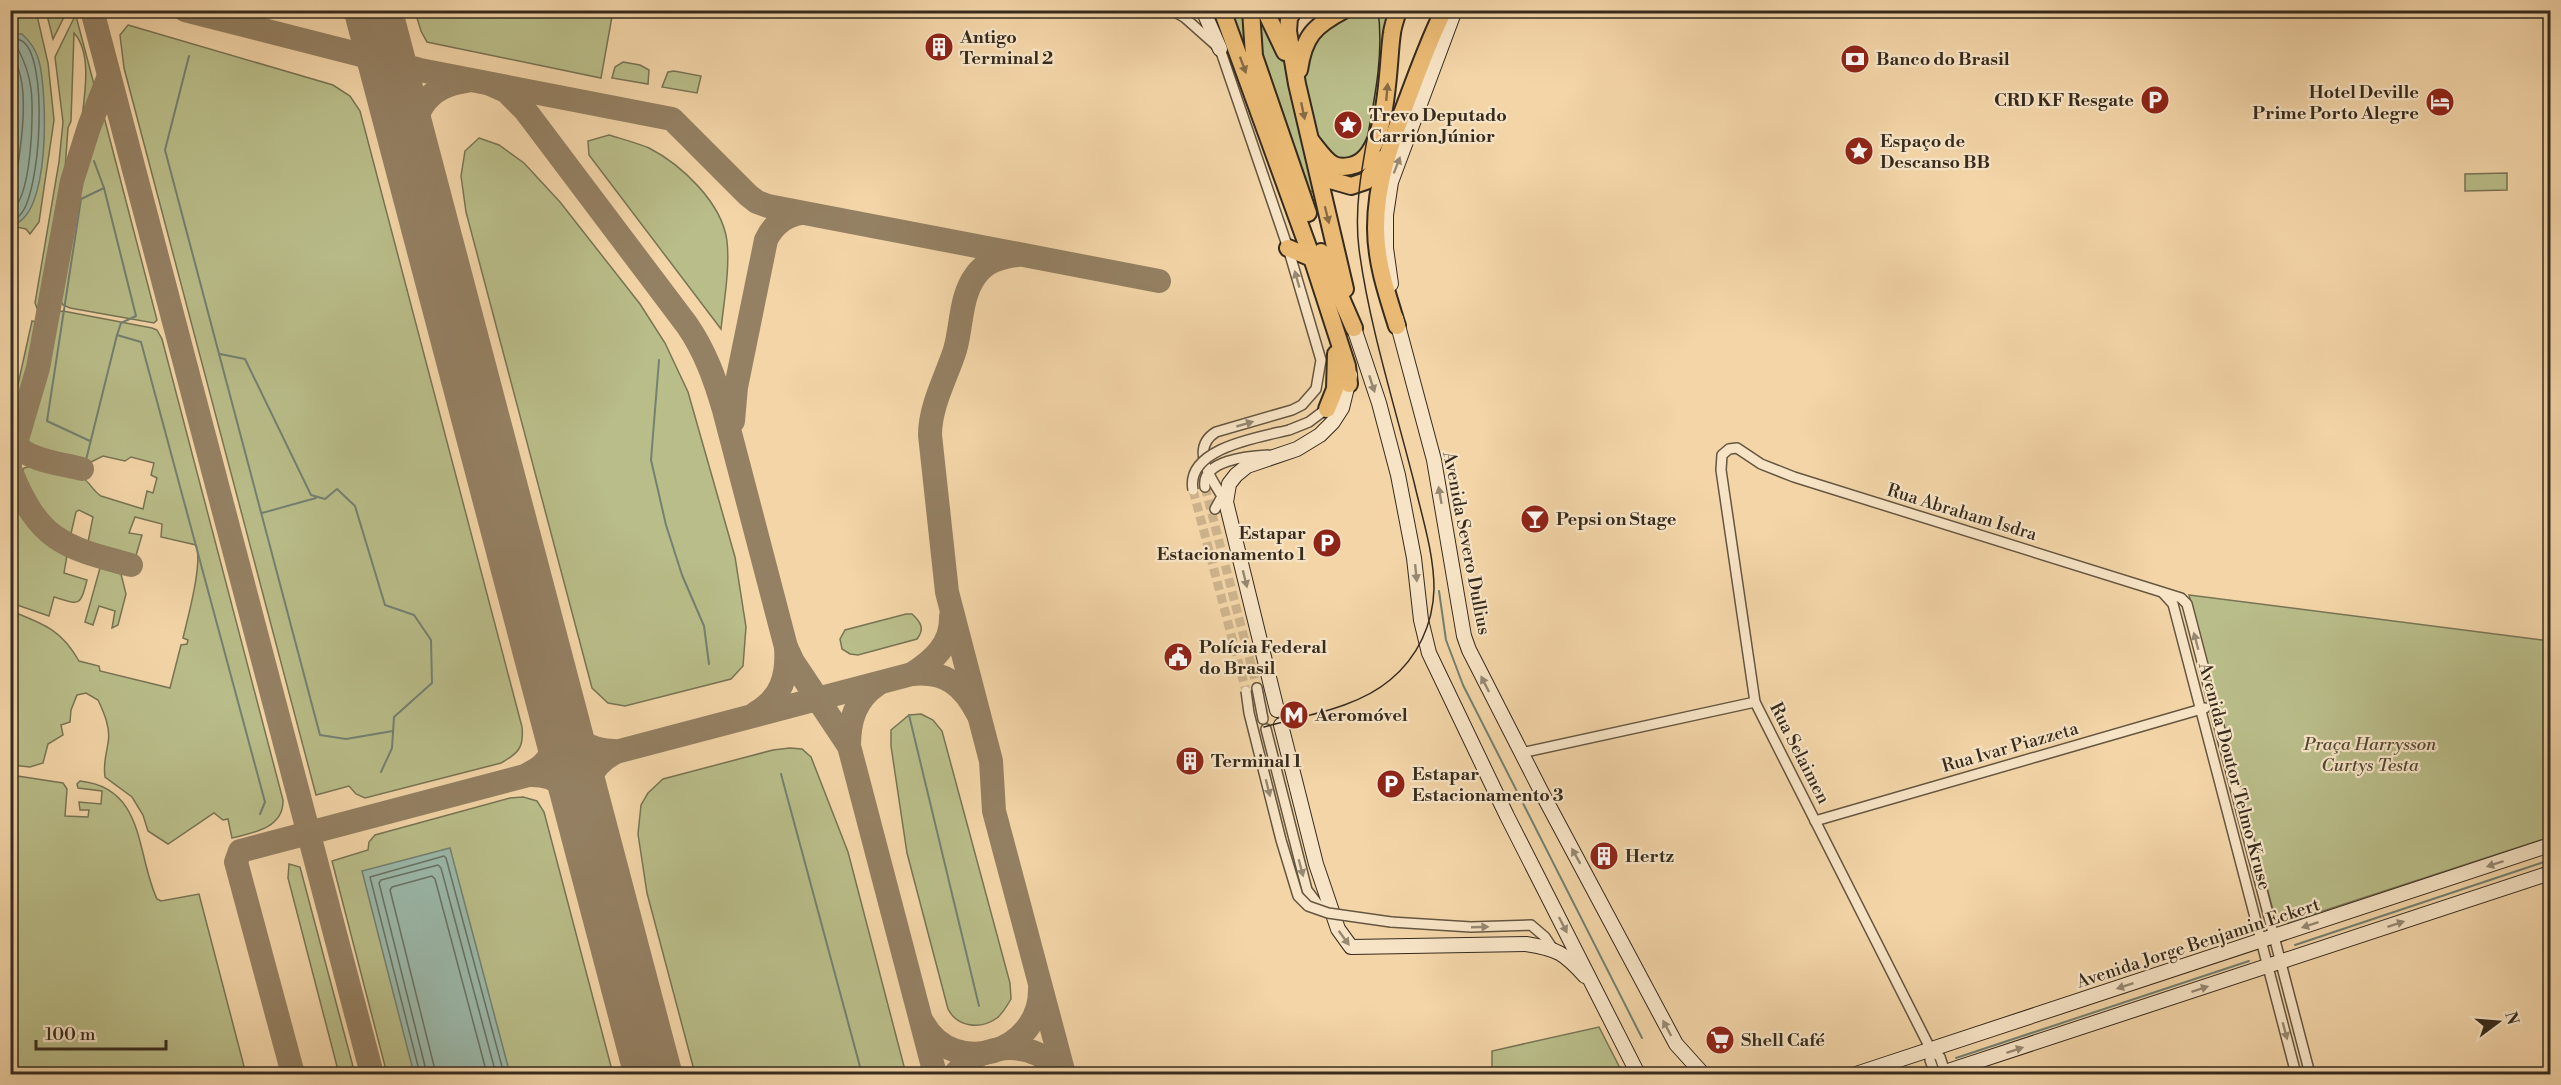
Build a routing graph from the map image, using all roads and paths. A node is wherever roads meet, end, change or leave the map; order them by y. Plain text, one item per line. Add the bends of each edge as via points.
1 (1074, 10) edge
2 (1120, 10) edge
3 (1172, 10) edge
4 (1203, 10) edge
5 (1222, 10) edge
6 (1251, 10) edge
7 (1265, 10) edge
8 (1294, 10) edge
9 (1344, 10) edge
10 (1398, 10) edge
11 (1436, 10) edge
12 (1444, 10) edge
13 (1455, 10) edge
14 (1432, 35) junction
15 (1220, 49) junction
16 (1297, 84) junction
17 (1308, 138) junction
18 (1386, 155) junction
19 (1288, 248) junction
20 (1312, 258) junction
21 (1333, 323) junction
22 (1397, 326) junction
23 (1354, 328) junction
24 (1349, 384) junction
25 (1327, 409) junction
26 (1729, 449) joint
27 (1279, 454) junction
28 (1209, 472) junction
29 (1205, 487) tunnel mouth
30 (1193, 490) tunnel mouth
31 (1223, 498) junction
32 (2163, 593) junction
33 (2187, 604) joint
34 (1257, 688) tunnel mouth
35 (1246, 691) tunnel mouth
36 (1755, 702) junction
37 (2213, 705) junction
38 (2200, 709) junction
39 (1277, 710) dead end
40 (1281, 725) dead end
41 (1521, 753) junction
42 (1815, 821) junction
43 (2550, 845) edge
44 (2550, 873) edge
45 (1320, 907) dead end
46 (2267, 939) junction
47 (1553, 949) junction
48 (2274, 964) junction
49 (1602, 1000) junction
50 (1931, 1050) junction
51 (1638, 1074) edge
52 (1702, 1074) edge
53 (1856, 1074) edge
54 (1940, 1074) edge
55 (2296, 1074) edge
56 (2310, 1074) edge

1 - 2 street
3 - 15 street
4 - 15 street
5 -> 20 highway
6 - 23 highway via 1254,56 1327,268
7 - 16 highway
8 - 16 highway via 1288,31
9 - 16 highway via 1323,21 1309,35 1302,48
17 -> 10 highway via 1338,167 1356,165 1364,159 1386,108 1392,31
11 - 14 highway
12 - 14 highway
22 -> 13 street, Avenida Severo Dullius via 1386,248 1391,182
14 - 18 highway
15 - 19 street
16 -> 17 highway
17 - 18 highway via 1324,175 1337,183 1351,186 1366,181
17 -> 23 highway
18 - 22 highway via 1377,198 1376,229 1379,261
19 - 20 highway
28 -> 19 street via 1202,455 1209,436 1292,410 1316,389 1321,360
20 - 21 highway
21 - 24 highway
21 - 25 highway via 1336,376
41 -> 22 street, Avenida Severo Dullius via 1464,636 1434,460
23 - 24 street
23 -> 49 street via 1398,475 1429,653
24 - 25 street
24 - 27 street via 1342,408 1320,435 1297,449
25 - 30 street, bridge via 1309,422 1227,447 1205,459 1196,467
26 - 32 street, Rua Abraham Isdra via 1737,448 1761,464 1794,477
26 - 36 street, Rua Selaimen via 1722,455 1722,470
27 - 28 street via 1241,457
27 - 31 street via 1247,466 1236,475
28 - 29 street
28 - 31 street
31 -> 39 street
32 - 33 street, Rua Abraham Isdra
32 - 38 street, Avenida Doutor Telmo Kruse via 2172,604
37 -> 33 street, Avenida Doutor Telmo Kruse
34 -> 45 street via 1307,891
35 -> 47 street, bridge via 1281,840 1298,896 1308,906 1328,914 1391,922 1471,927 1531,925
36 - 41 street
36 - 42 street, Rua Selaimen
37 - 38 street, Rua Ivar Piazzeta
37 - 46 street, Avenida Doutor Telmo Kruse
38 - 42 street, Rua Ivar Piazzeta
38 - 46 street, Avenida Doutor Telmo Kruse
40 -> 47 street via 1316,864 1338,929 1351,947 1526,944
52 -> 41 street, Avenida Severo Dullius via 1676,1044
42 - 50 street, Rua Selaimen
43 -> 46 street, Avenida Jorge Benjamin Eckert
48 -> 44 street
46 - 48 street, Avenida Doutor Telmo Kruse
46 -> 50 street, Avenida Jorge Benjamin Eckert
47 - 49 street via 1585,975
54 -> 48 street
48 -> 55 street, Avenida Doutor Telmo Kruse
48 - 56 street, Avenida Doutor Telmo Kruse
49 - 51 street
50 - 53 street, Avenida Jorge Benjamin Eckert
50 - 54 street, Rua Selaimen via 1940,1057

